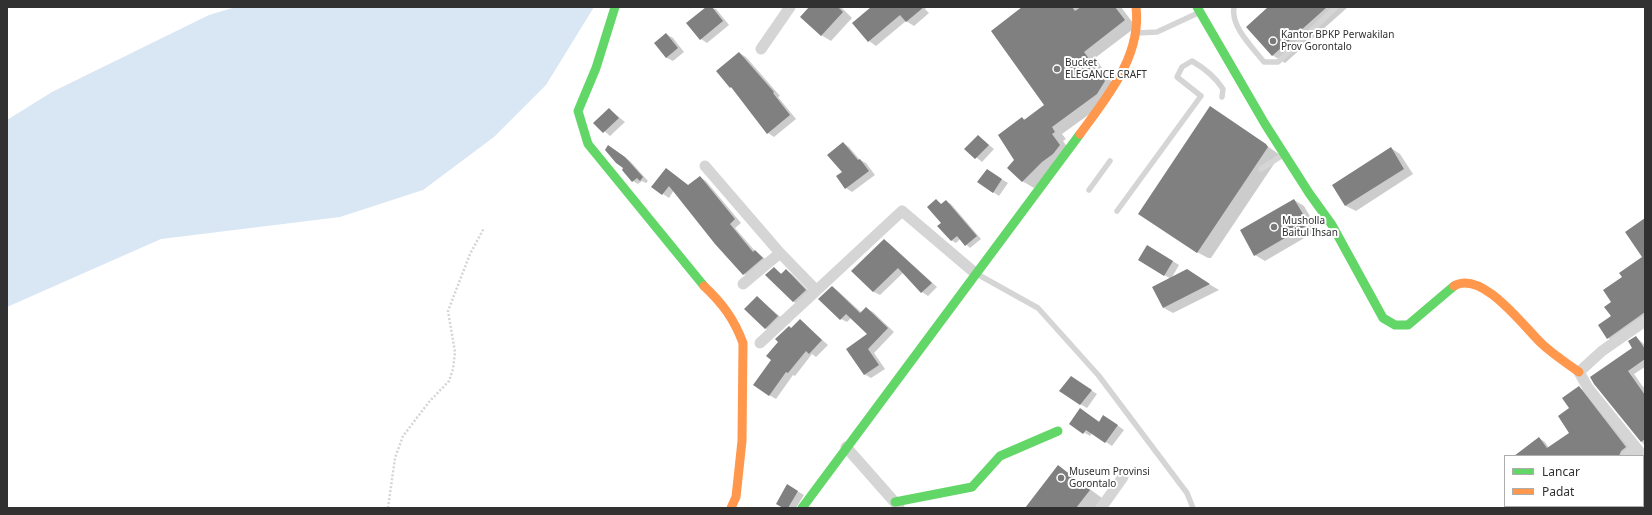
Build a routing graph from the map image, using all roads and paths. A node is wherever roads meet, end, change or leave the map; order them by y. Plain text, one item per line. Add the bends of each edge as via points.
1 (615, 7) edge
2 (790, 7) edge
3 (1136, 7) edge
4 (1234, 7) edge
5 (1336, 7) edge
6 (1199, 10) edge
7 (1136, 33) junction
8 (761, 49) dead end
9 (1222, 97) dead end
10 (1284, 154) junction
11 (1110, 161) dead end
12 (705, 166) dead end
13 (1261, 169) dead end
14 (1089, 190) dead end
15 (1117, 211) dead end
16 (484, 228) dead end
17 (780, 253) junction
18 (975, 273) junction
19 (743, 284) dead end
20 (816, 290) junction
21 (1645, 321) edge
22 (760, 342) dead end
23 (1579, 372) junction
24 (1058, 432) dead end
25 (846, 447) junction
26 (1641, 453) edge
27 (1631, 455) edge
28 (1123, 477) dead end
29 (897, 505) edge
30 (388, 508) edge
31 (731, 508) edge
32 (802, 508) edge
33 (1101, 508) edge
34 (1193, 508) edge

1 - 31 street via 596,68 578,111 582,128 592,149 700,282 723,304 738,329 743,350 742,441 736,497
2 - 8 street
3 - 7 street
4 - 5 lane via 1233,14 1237,25 1264,62 1272,63 1278,62
6 - 7 lane via 1156,32
6 - 10 street
7 - 18 street via 1130,57 1104,100
9 - 15 lane via 1223,89 1220,84 1200,65 1192,61 1182,67 1177,77 1201,96
10 - 13 lane
10 - 23 street via 1332,225 1383,318 1388,322 1400,326 1408,325 1451,288 1460,283 1469,284 1482,288 1496,298 1542,343
11 - 14 lane
12 - 17 street
16 - 30 path via 470,254 448,311 455,352 449,381 403,436 395,458
17 - 19 street
17 - 20 street
18 - 20 street via 902,211
18 - 25 street
18 - 34 lane via 1038,308 1099,376 1188,493
20 - 22 street
21 - 23 street via 1602,351
23 - 26 street via 1588,388
24 - 29 street via 1000,456 972,487
25 - 29 street
25 - 32 street
26 - 27 street
28 - 33 street

